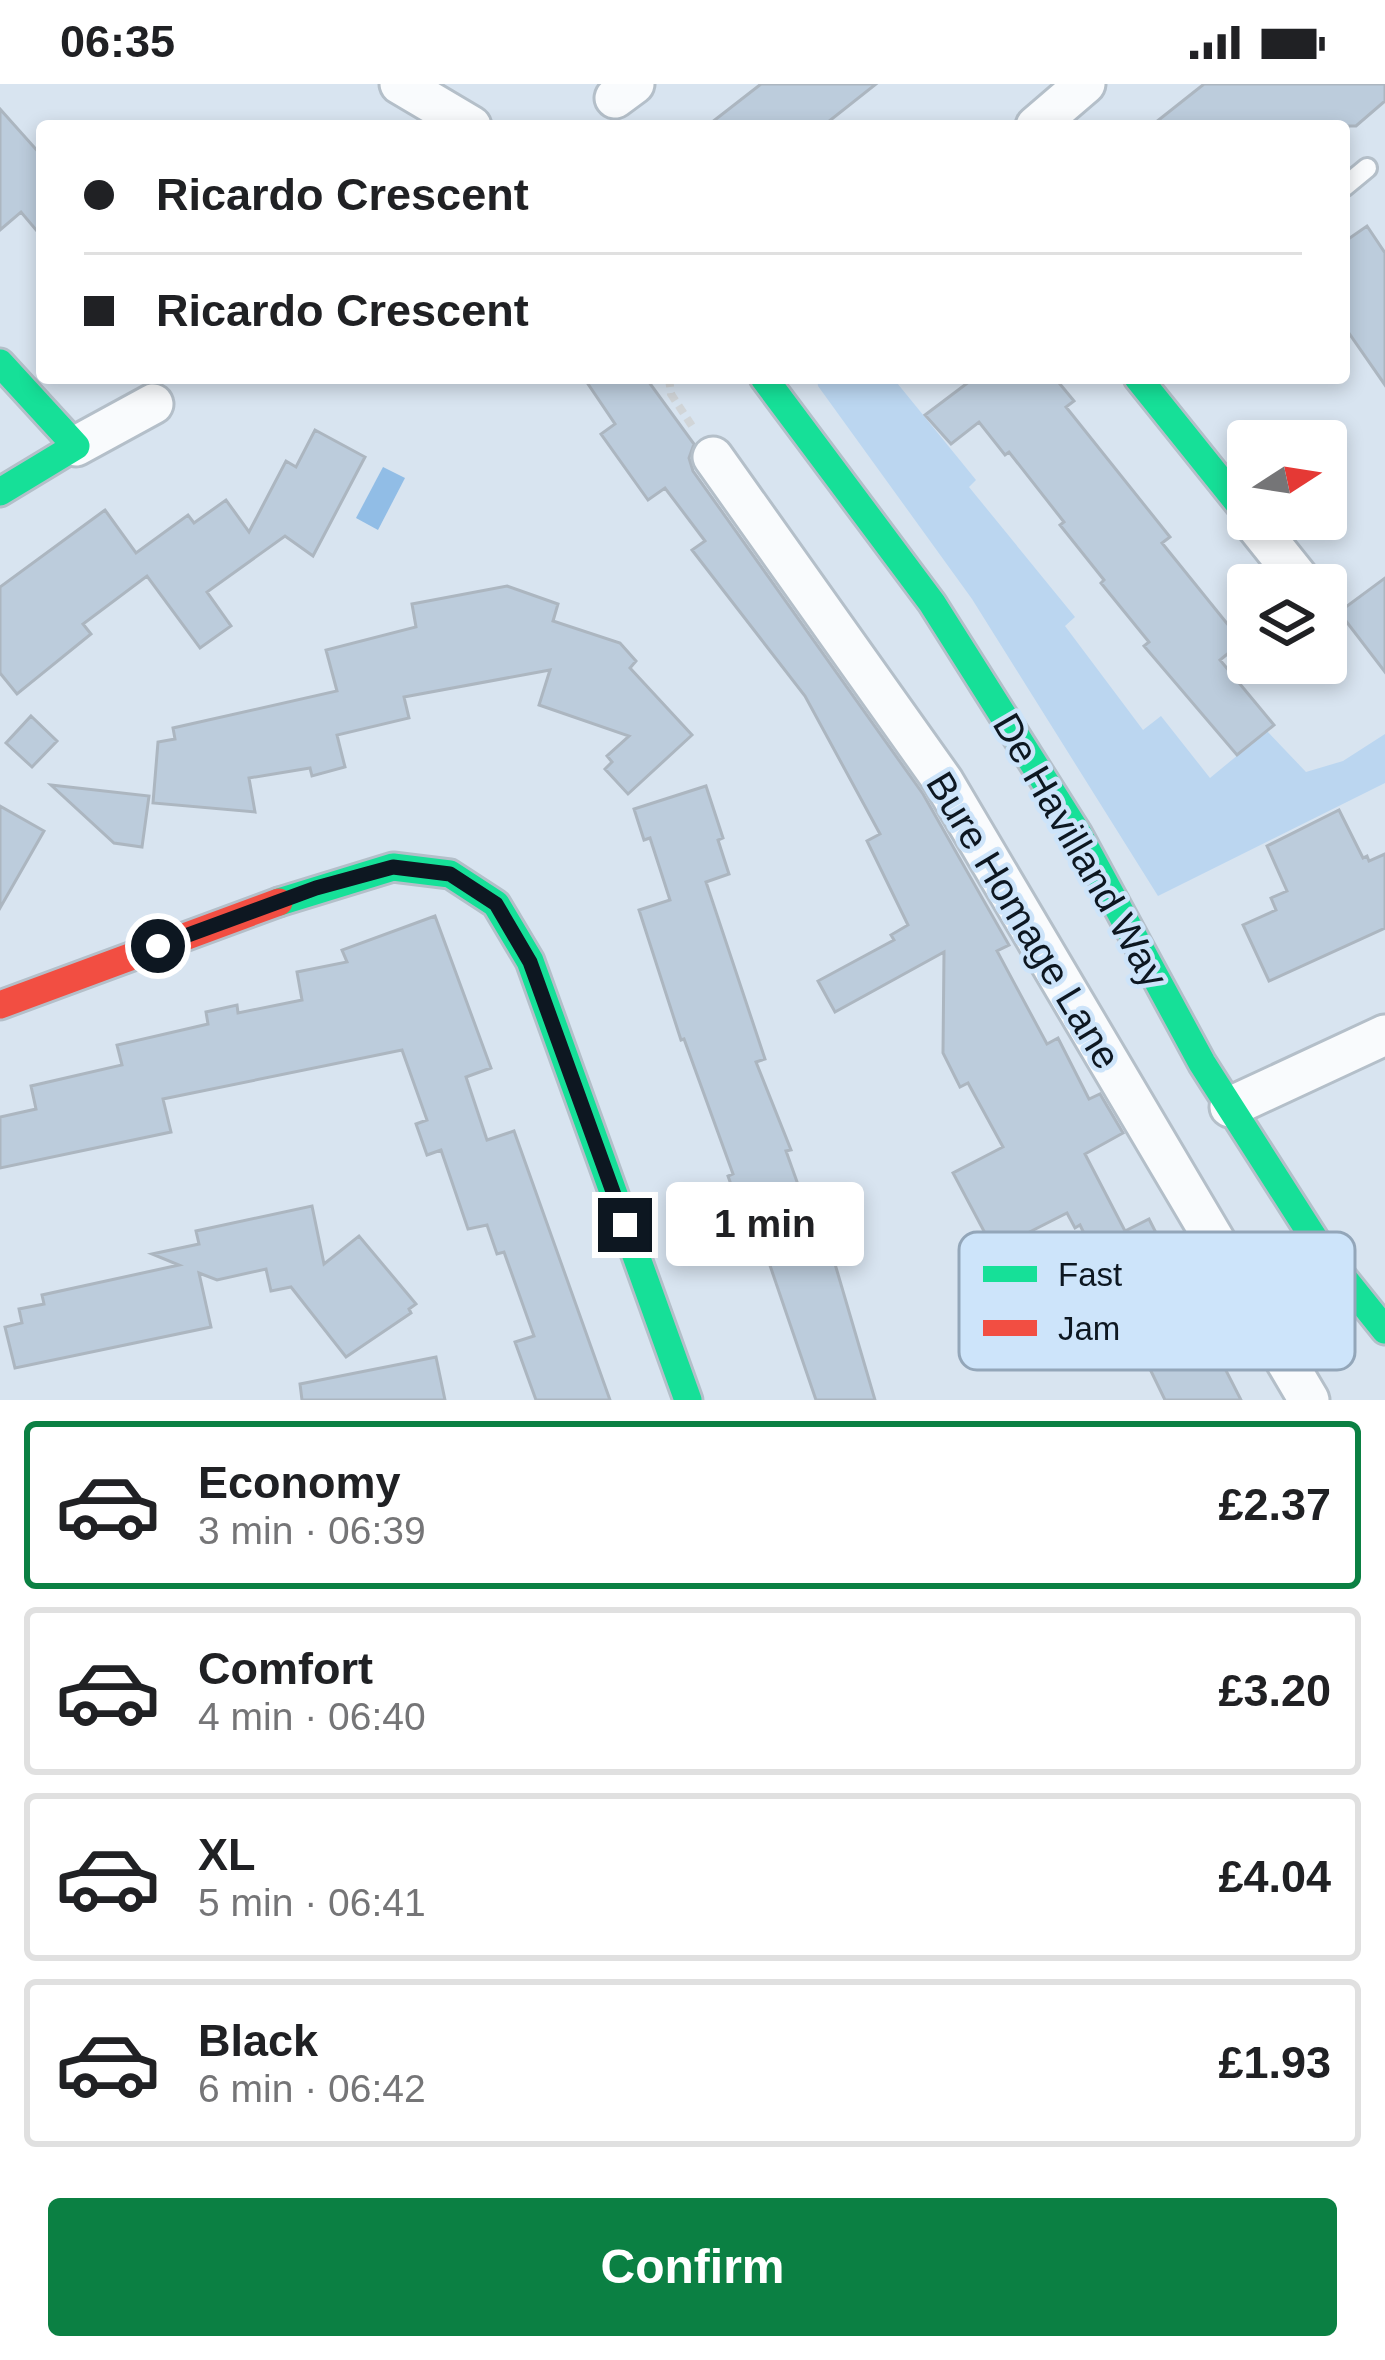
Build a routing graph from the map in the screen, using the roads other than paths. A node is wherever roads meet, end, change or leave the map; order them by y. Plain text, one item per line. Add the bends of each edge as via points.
1 (400, 84) edge
2 (1085, 84) edge
3 (461, 120) edge
4 (1043, 120) edge
5 (1367, 168) dead end
6 (1350, 182) edge
7 (0, 363) edge
8 (768, 384) edge
9 (1143, 384) edge
10 (153, 404) dead end
11 (76, 446) junction
12 (712, 457) road end
13 (1227, 488) edge
14 (0, 492) edge
15 (1268, 540) edge
16 (1287, 564) edge
17 (0, 1006) edge
18 (1385, 1035) edge
19 (1230, 1107) junction
20 (1210, 1232) edge
21 (1310, 1232) edge
22 (1355, 1293) edge
23 (1385, 1330) edge
24 (1291, 1370) edge
25 (688, 1400) edge
26 (1309, 1400) edge

1 - 3 street
2 - 4 street
5 - 6 lane
7 - 11 street
8 - 19 street, De Havilland Way via 932,603 1078,834
9 - 13 street
10 - 11 street
11 - 14 street
12 - 20 street, Bure Homage Lane via 943,781
15 - 16 street
17 - 25 street via 316,888 393,867 450,874 496,904 530,962
18 - 19 street
19 - 21 street, De Havilland Way
22 - 23 street, De Havilland Way
24 - 26 street, Bure Homage Lane

